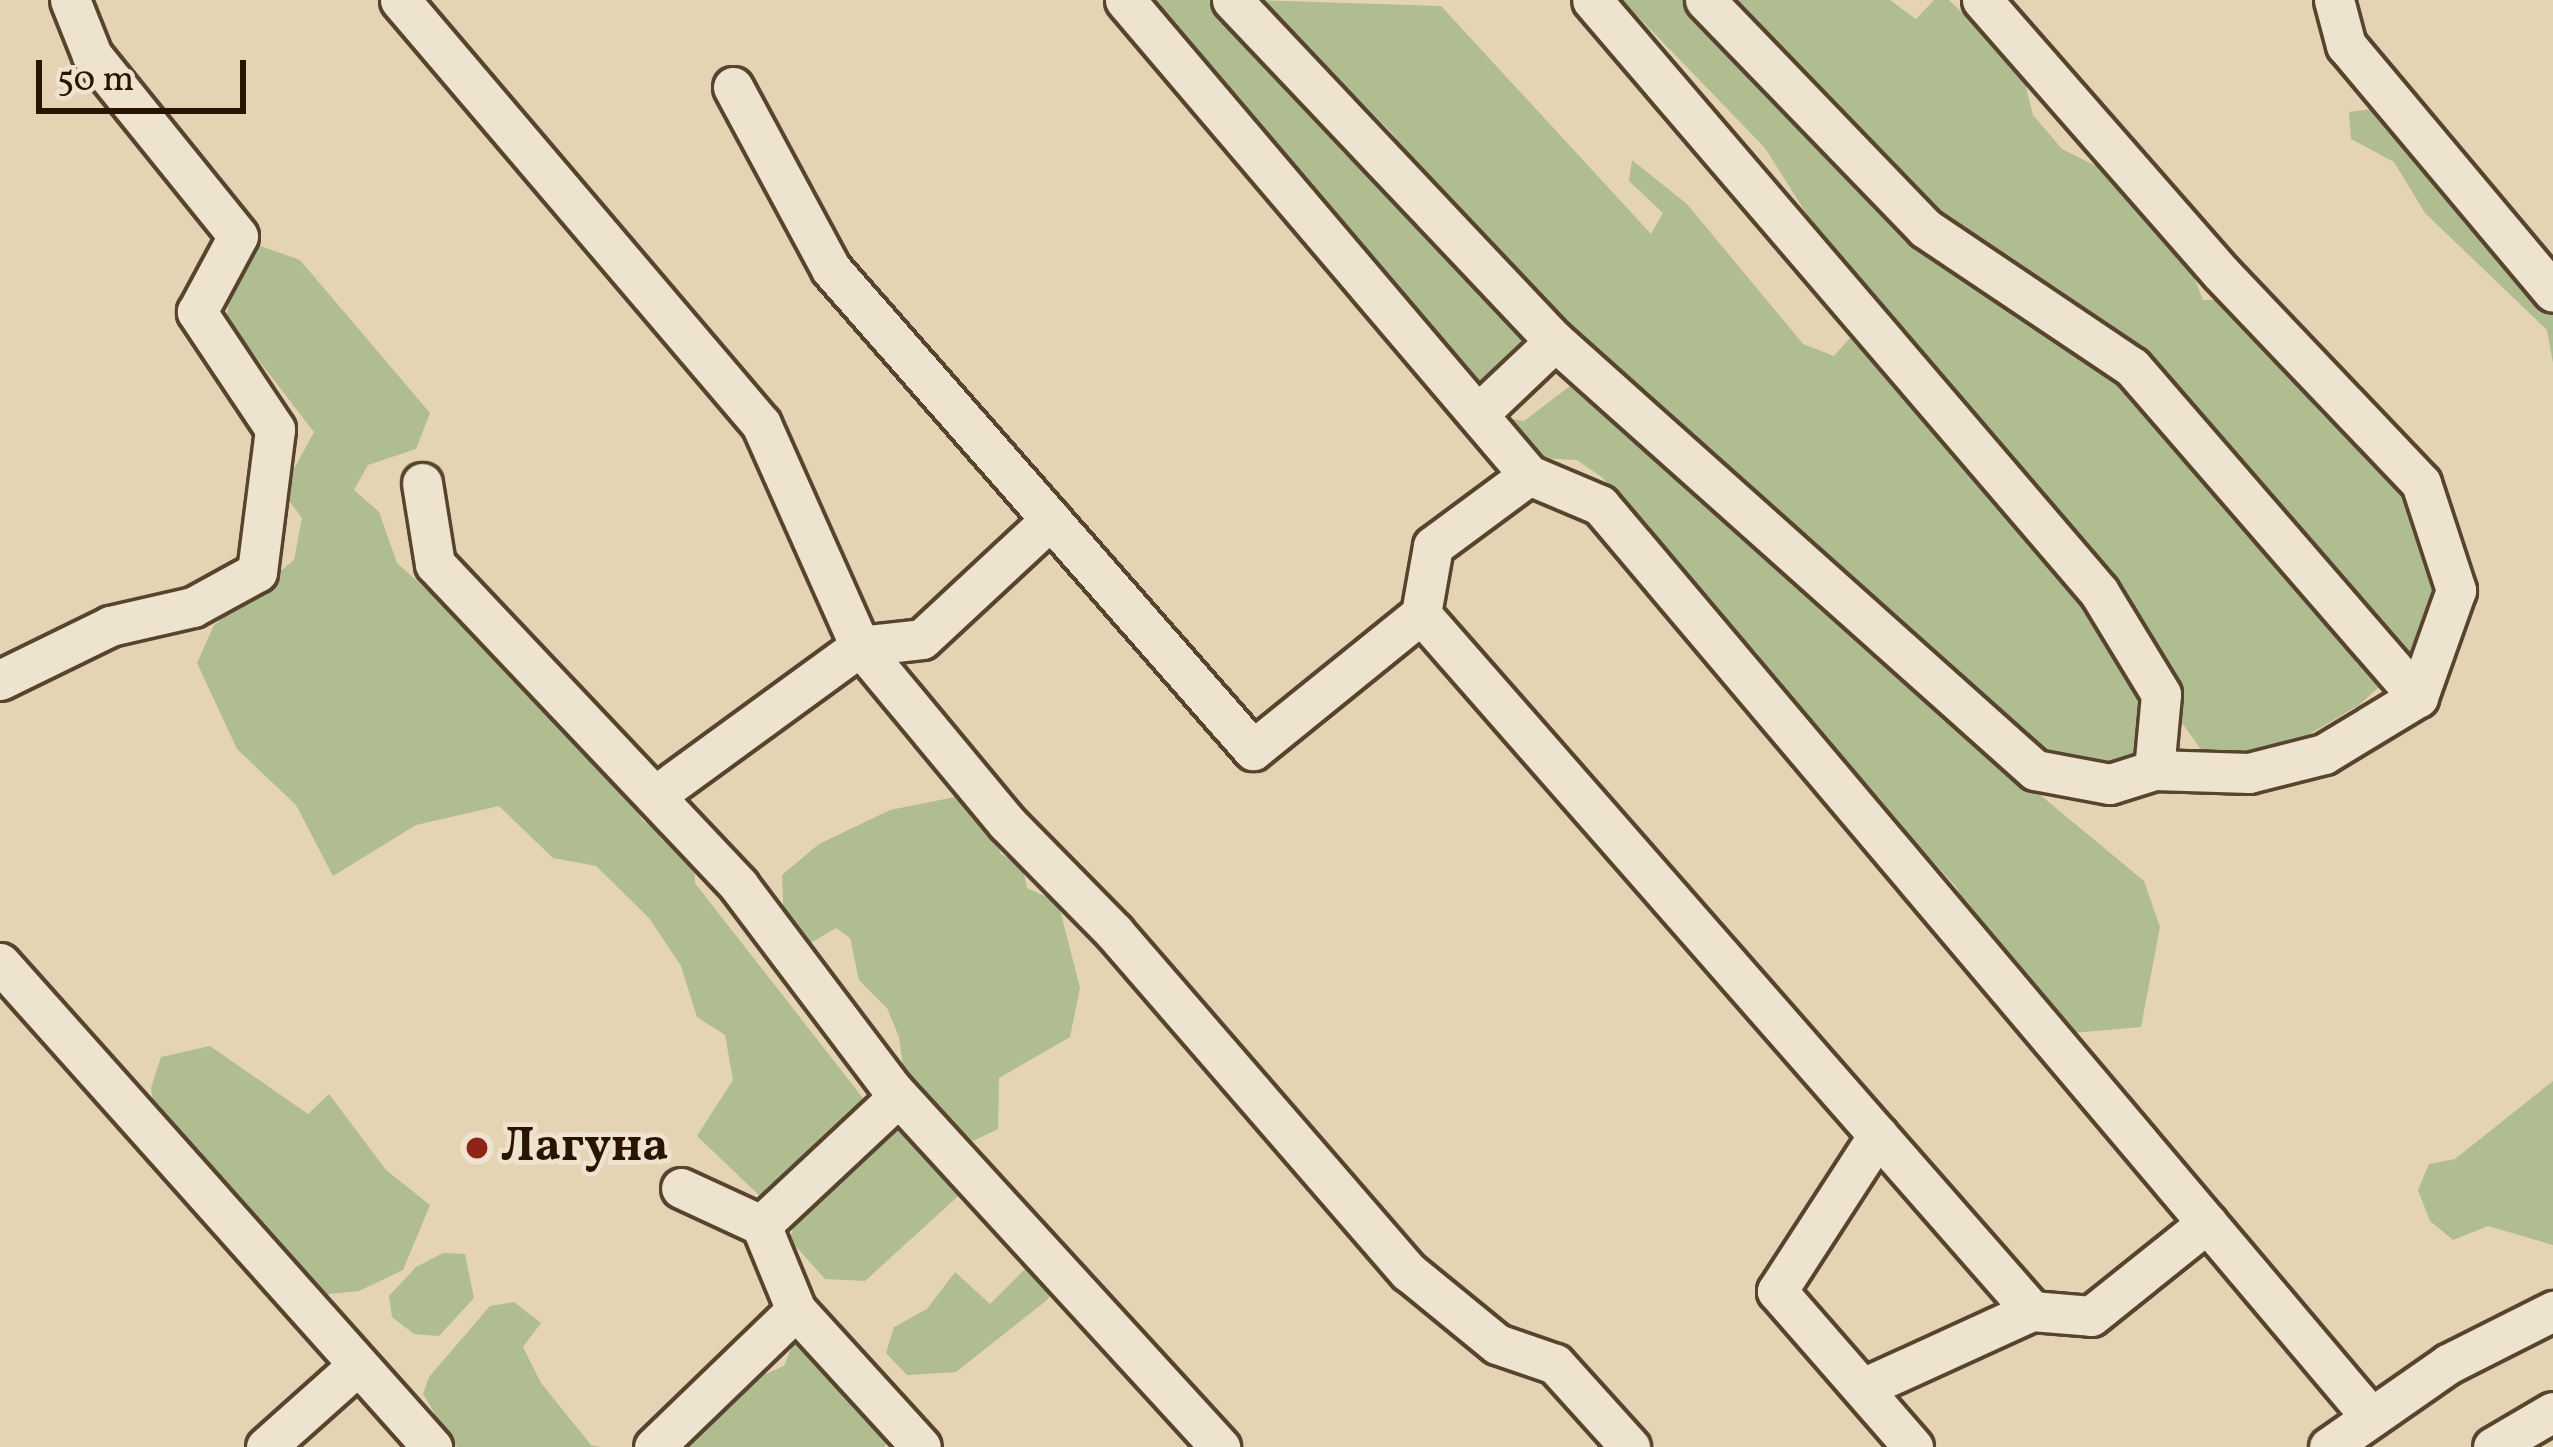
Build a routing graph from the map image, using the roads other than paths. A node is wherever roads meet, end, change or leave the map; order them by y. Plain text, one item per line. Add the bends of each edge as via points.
1 (70, 0) edge
2 (400, 0) edge
3 (1125, 0) edge
4 (1232, 0) edge
5 (1592, 0) edge
6 (1706, 0) edge
7 (1982, 0) edge
8 (2334, 0) edge
9 (733, 87) dead end
10 (2553, 292) edge
11 (1555, 341) junction
12 (1478, 414) junction
13 (1529, 475) junction
14 (422, 483) dead end
15 (1051, 519) junction
16 (1421, 614) junction
17 (860, 646) junction
18 (0, 680) edge
19 (2418, 697) junction
20 (2154, 770) junction
21 (656, 795) junction
22 (0, 963) edge
23 (892, 1089) junction
24 (1878, 1135) junction
25 (681, 1188) dead end
26 (2207, 1223) junction
27 (761, 1225) junction
28 (796, 1310) junction
29 (2032, 1311) junction
30 (2553, 1311) edge
31 (358, 1364) junction
32 (1865, 1387) junction
33 (2553, 1412) edge
34 (2346, 1437) edge
35 (266, 1447) edge
36 (432, 1447) edge
37 (654, 1447) edge
38 (922, 1447) edge
39 (1220, 1447) edge
40 (1630, 1447) edge
41 (1912, 1447) edge
42 (2493, 1447) edge

1 - 18 street via 92,55 238,236 196,311 275,429 257,572 193,608 110,626
2 - 17 street via 761,424
3 - 12 street
4 - 11 street
5 - 20 street via 2099,592 2161,694
6 - 19 street via 1924,228 2132,367
7 - 19 street via 2221,273 2421,483 2456,590
8 - 10 street via 2347,45
9 - 15 street via 831,269
11 - 12 street
11 - 20 street via 2035,770 2110,784
12 - 13 street
13 - 16 street via 1433,546
13 - 26 street via 1600,505
14 - 21 street via 435,564
15 - 16 street via 1253,750
15 - 17 street via 922,639
16 - 24 street
17 - 21 street
17 - 40 street via 1007,823 1114,932 1409,1272 1498,1344 1555,1364
19 - 20 street via 2324,754 2249,773
21 - 23 street via 739,886
22 - 31 street
23 - 27 street via 898,1097
23 - 39 street
24 - 29 street
24 - 32 street via 1777,1291
25 - 27 street
26 - 29 street via 2091,1316
26 - 34 street
27 - 28 street
28 - 37 street
28 - 38 street
29 - 32 street
30 - 34 street via 2448,1364
31 - 35 street
31 - 36 street
32 - 41 street
33 - 42 street

